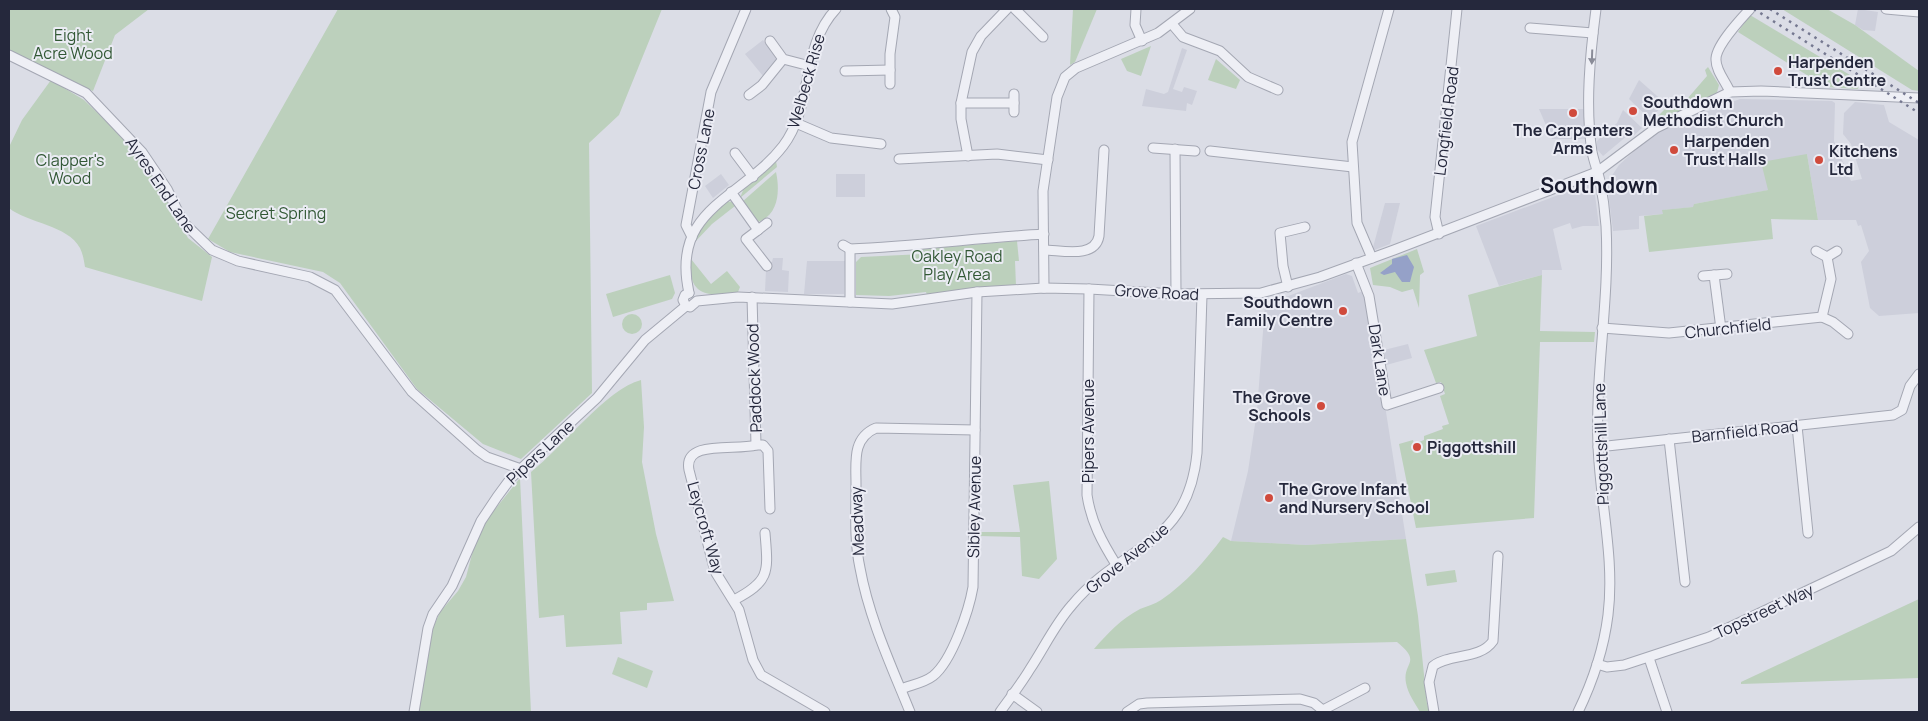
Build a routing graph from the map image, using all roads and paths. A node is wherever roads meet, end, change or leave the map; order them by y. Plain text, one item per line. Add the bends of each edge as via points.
1 (746, 9) edge
2 (836, 9) edge
3 (1007, 9) edge
4 (1015, 9) edge
5 (1136, 9) edge
6 (1190, 9) edge
7 (1389, 9) edge
8 (1457, 9) edge
9 (1596, 9) edge
10 (1750, 9) edge
11 (1886, 9) edge
12 (894, 10) edge
13 (1919, 12) edge
14 (1172, 24) junction
15 (1530, 28) dead end
16 (1593, 34) junction
17 (1043, 37) dead end
18 (770, 41) dead end
19 (1142, 41) junction
20 (9, 55) edge
21 (783, 59) junction
22 (810, 66) junction
23 (890, 70) junction
24 (845, 71) dead end
25 (890, 84) dead end
26 (1278, 90) dead end
27 (1730, 92) junction
28 (749, 95) dead end
29 (1919, 98) edge
30 (1014, 103) dead end
31 (961, 104) junction
32 (796, 123) junction
33 (881, 144) dead end
34 (1153, 148) dead end
35 (1175, 149) junction
36 (1104, 150) dead end
37 (1195, 150) dead end
38 (1210, 151) dead end
39 (735, 153) dead end
40 (968, 156) junction
41 (898, 159) dead end
42 (1048, 160) junction
43 (1353, 167) junction
44 (1597, 172) junction
45 (753, 177) junction
46 (731, 192) junction
47 (767, 223) dead end
48 (1306, 227) dead end
49 (758, 230) junction
50 (1044, 234) junction
51 (1439, 234) junction
52 (692, 237) junction
53 (1044, 250) junction
54 (1816, 251) dead end
55 (1837, 251) dead end
56 (1827, 257) junction
57 (1372, 258) junction
58 (1356, 263) junction
59 (767, 266) dead end
60 (1727, 274) dead end
61 (1714, 275) junction
62 (1703, 276) dead end
63 (1288, 286) junction
64 (1044, 288) junction
65 (1089, 289) junction
66 (977, 292) junction
67 (689, 293) junction
68 (1176, 294) junction
69 (1202, 295) junction
70 (752, 297) junction
71 (697, 301) junction
72 (850, 302) junction
73 (686, 306) junction
74 (1822, 317) junction
75 (1602, 328) junction
76 (1721, 329) junction
77 (1848, 334) dead end
78 (1919, 374) edge
79 (1439, 388) dead end
80 (1797, 426) junction
81 (975, 430) junction
82 (1668, 440) junction
83 (756, 444) junction
84 (1598, 447) junction
85 (521, 469) junction
86 (770, 509) dead end
87 (1919, 527) edge
88 (765, 533) dead end
89 (1808, 533) dead end
90 (1498, 556) dead end
91 (1117, 566) junction
92 (1685, 582) dead end
93 (734, 600) junction
94 (1649, 658) junction
95 (1597, 664) junction
96 (1365, 688) dead end
97 (901, 689) junction
98 (1012, 694) junction
99 (1324, 711) edge
100 (414, 712) edge
101 (825, 712) edge
102 (910, 712) edge
103 (1000, 712) edge
104 (1037, 712) edge
105 (1127, 712) edge
106 (1434, 712) edge
107 (1578, 712) edge
108 (1667, 712) edge

1 - 52 street, Cross Lane via 711,92 686,225
2 - 22 street, Welbeck Rise via 819,32
3 - 31 street via 981,36 972,52
4 - 17 street
5 - 19 street via 1135,26
6 - 14 street
7 - 43 street via 1354,133
8 - 51 street, Longfield Road via 1435,217
9 - 16 street, Piggottshill Lane
10 - 27 street via 1717,54 1717,66
11 - 13 street
12 - 23 street
14 - 19 street
14 - 26 street via 1183,37 1220,52 1248,77
15 - 16 street
16 -> 44 street, Piggottshill Lane via 1590,116 1592,154
18 - 21 street
19 - 42 street via 1082,65 1065,77 1057,97
20 - 85 street, Ayres End Lane via 86,93 142,152 167,189 183,222 212,250 238,261 310,277 330,286 412,392 477,450
21 - 22 street
21 - 28 street via 762,85
22 - 32 street, Welbeck Rise
23 - 24 street
23 - 25 street
27 - 29 street
27 - 44 street, Grove Road via 1656,128
30 - 31 street
31 - 40 street
32 - 33 street via 831,138
32 - 45 street, Welbeck Rise via 783,146
34 - 35 street
35 - 37 street
35 - 68 street
36 - 53 street via 1100,236 1096,245 1086,251
38 - 43 street
39 - 45 street
40 - 41 street
40 - 42 street via 997,154
42 - 50 street via 1043,191
43 - 57 street via 1357,223
44 - 51 street, Grove Road
44 - 75 street, Piggottshill Lane via 1606,226
45 - 46 street, Welbeck Rise
46 - 49 street
46 - 52 street, Welbeck Rise via 710,209
47 - 49 street
48 - 63 street via 1280,233
49 - 59 street via 746,239
50 - 53 street
50 - 72 street via 847,247
51 - 57 street, Grove Road
52 - 67 street, Cross Lane via 686,269
53 - 64 street
54 - 56 street
55 - 56 street
56 - 74 street via 1831,280
57 - 58 street, Grove Road
58 - 63 street, Grove Road
58 - 79 street, Dark Lane via 1366,285 1375,325 1387,405
60 - 61 street
61 - 62 street
61 - 76 street
63 - 69 street, Grove Road via 1261,293
64 - 65 street, Grove Road
64 - 66 street, Grove Road
65 - 68 street, Grove Road
65 - 91 street, Pipers Avenue via 1087,495 1093,523
66 - 72 street, Grove Road via 892,304
66 - 81 street, Sibley Avenue
67 - 71 street
67 - 73 street via 683,298
68 - 69 street, Grove Road
69 - 91 street, Grove Avenue via 1194,477 1183,506 1168,527
70 - 71 street, Grove Road
70 - 72 street, Grove Road
70 - 83 street, Paddock Wood
71 - 73 street, Grove Road
73 - 85 street, Pipers Lane via 645,340 597,398
74 - 76 street, Churchfield
74 - 77 street
75 - 76 street, Churchfield via 1669,334
75 - 84 street, Piggottshill Lane via 1596,393
78 - 80 street, Barnfield Road via 1910,386 1902,410 1893,415
80 - 82 street, Barnfield Road
80 - 89 street
81 - 97 street, Sibley Avenue via 973,587 969,610 938,671 928,679
81 - 97 street, Meadway via 882,428 864,435 858,445 856,540 859,566 867,599
82 - 84 street, Barnfield Road
82 - 92 street
83 - 86 street, Paddock Wood via 763,445 768,451
83 - 93 street, Leycroft Way via 746,448 702,449 693,454 688,464 716,573
84 - 95 street, Piggottshill Lane via 1610,592
85 - 100 street, Pipers Lane via 504,486 482,521 452,586 433,614
87 - 94 street, Topstreet Way via 1902,543 1878,557 1709,637
88 - 93 street via 768,565 765,576 756,587
90 - 106 street via 1493,642 1483,650 1433,666 1429,682
91 - 98 street, Grove Avenue via 1071,605
93 - 101 street, Leycroft Way via 752,660 761,675
94 - 95 street, Topstreet Way via 1607,667
94 - 108 street
95 - 107 street, Piggottshill Lane
96 - 99 street
97 - 102 street, Meadway
98 - 103 street, Grove Avenue
98 - 104 street
99 - 105 street via 1314,703 1300,699 1147,702

